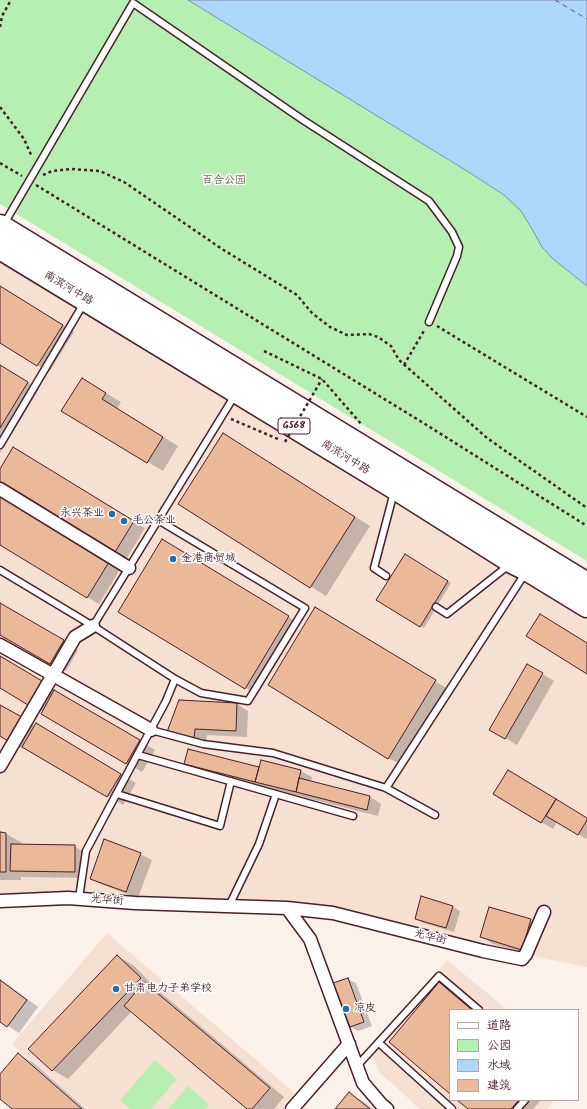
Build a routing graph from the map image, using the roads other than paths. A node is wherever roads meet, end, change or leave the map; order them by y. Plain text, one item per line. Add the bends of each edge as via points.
1 (1, 233) edge
2 (86, 300) junction
3 (429, 322) road end
4 (236, 392) junction
5 (0, 445) edge
6 (395, 488) junction
7 (0, 489) edge
8 (158, 520) junction
9 (521, 557) junction
10 (129, 568) junction
11 (0, 570) edge
12 (386, 576) dead end
13 (587, 584) edge
14 (587, 606) edge
15 (436, 607) dead end
16 (93, 626) junction
17 (0, 645) edge
18 (53, 675) junction
19 (175, 679) junction
20 (151, 730) junction
21 (138, 755) junction
22 (0, 766) edge
23 (231, 781) junction
24 (386, 788) junction
25 (117, 794) junction
26 (276, 794) junction
27 (435, 815) dead end
28 (353, 816) dead end
29 (79, 898) junction
30 (0, 901) edge
31 (229, 906) junction
32 (287, 908) junction
33 (544, 912) dead end
34 (478, 1009) edge
35 (378, 1043) junction
36 (349, 1044) junction
37 (357, 1066) junction
38 (523, 1101) edge
39 (292, 1109) edge
40 (387, 1109) edge
41 (452, 1109) edge
42 (517, 1109) edge

1 - 2 highway, 南滨河中路 / G568
1 - 3 lane via 133,3 303,120 429,201 452,232 459,248
1 - 9 highway, 南滨河中路 / G568
2 - 4 highway, 南滨河中路 / G568
2 - 5 lane
4 - 6 highway, 南滨河中路 / G568
4 - 8 lane
6 - 9 highway, 南滨河中路 / G568
6 - 12 lane via 374,568
7 - 10 street
8 - 10 lane
8 - 19 lane via 305,608 248,701 201,693
9 - 13 highway, 南滨河中路 / G568
9 - 14 highway, 南滨河中路 / G568
9 - 15 lane via 447,614
9 - 24 lane
10 - 16 lane
11 - 16 lane
16 - 18 street via 74,637
16 - 19 lane
17 - 18 street
18 - 20 street
18 - 22 street
19 - 20 lane
20 - 21 lane
20 - 24 lane via 203,744 273,753
21 - 23 lane
21 - 25 lane
23 - 25 lane via 220,826
23 - 26 lane
24 - 27 lane
25 - 29 lane via 86,851
26 - 28 lane
26 - 31 lane via 259,844
29 - 30 street, 光华街
29 - 31 street, 光华街 via 135,903
31 - 32 street, 光华街
32 - 33 street, 光华街 via 333,913 522,959
32 - 36 street via 310,940
34 - 35 lane via 439,976
35 - 37 lane
35 - 41 lane
36 - 37 street
36 - 39 street
37 - 40 street via 363,1083
38 - 42 lane

